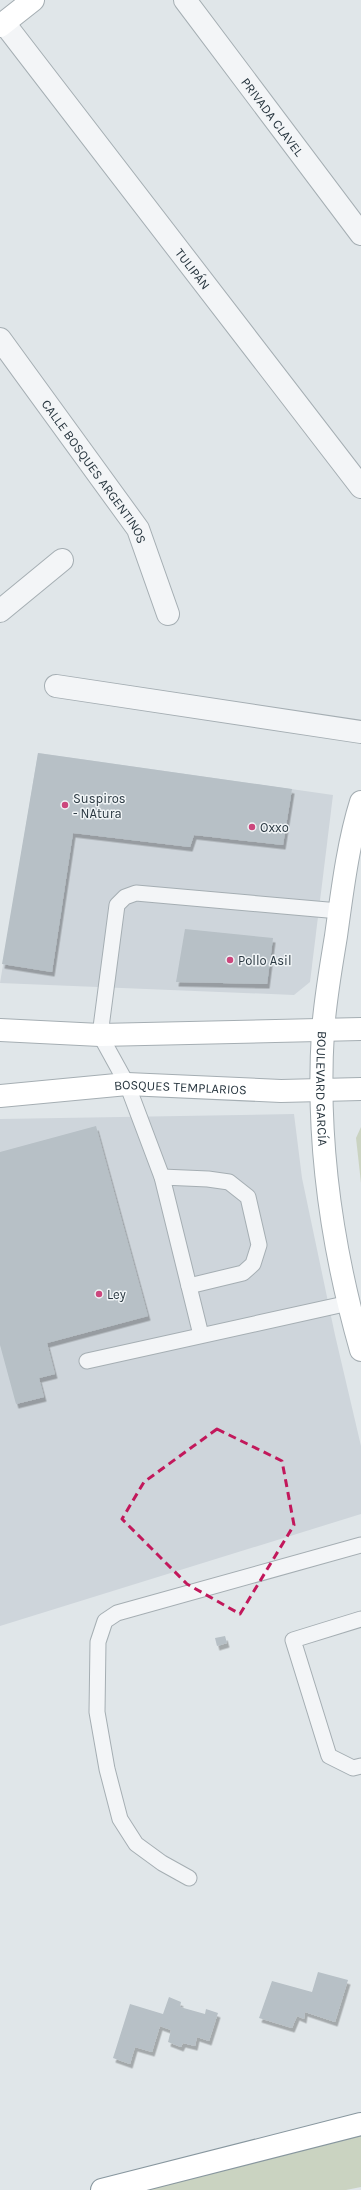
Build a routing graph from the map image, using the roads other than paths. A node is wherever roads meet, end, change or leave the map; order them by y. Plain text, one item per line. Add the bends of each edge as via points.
1 (33, 0) edge
2 (185, 0) edge
3 (2, 24) edge
4 (361, 234) edge
5 (0, 339) edge
6 (361, 487) edge
7 (62, 560) dead end
8 (0, 611) edge
9 (168, 614) dead end
10 (56, 686) dead end
11 (361, 732) edge
12 (361, 802) edge
13 (339, 911) junction
14 (361, 1029) edge
15 (0, 1030) edge
16 (323, 1030) junction
17 (100, 1035) junction
18 (127, 1084) junction
19 (321, 1089) junction
20 (361, 1089) edge
21 (0, 1096) edge
22 (162, 1177) junction
23 (189, 1286) junction
24 (349, 1303) junction
25 (201, 1335) junction
26 (361, 1350) edge
27 (87, 1361) dead end
28 (361, 1545) edge
29 (361, 1618) edge
30 (361, 1766) edge
31 (189, 1878) dead end
32 (361, 2124) edge
33 (102, 2190) edge

1 - 3 main road
2 - 4 street, PRIVADA CLAVEL
3 - 6 street, TULIPÁN via 25,50
5 - 9 street, CALLE BOSQUES ARGENTINOS via 138,529
7 - 8 street
10 - 11 street
12 - 13 main road, BOULEVARD GARCÍA
13 - 16 main road, BOULEVARD GARCÍA
13 - 17 lane via 136,893 125,897 117,906
14 - 16 main road
15 - 17 main road
16 - 17 main road
16 - 19 main road, BOULEVARD GARCÍA
17 - 18 lane
18 - 19 main road, BOSQUES TEMPLARIOS via 281,1090
18 - 21 main road, BOSQUES TEMPLARIOS
18 - 22 lane
19 - 20 main road, BOSQUES TEMPLARIOS
19 - 24 main road, BOULEVARD GARCÍA via 324,1167 335,1238
22 - 23 lane
22 - 23 lane via 229,1182 248,1197 259,1245 253,1264 243,1273
23 - 25 lane
24 - 25 lane
24 - 26 main road, BOULEVARD GARCÍA
25 - 27 lane
28 - 31 lane via 117,1613 105,1621 98,1642 96,1712 120,1819 136,1844
29 - 30 lane via 293,1640 329,1756 353,1768
32 - 33 main road

